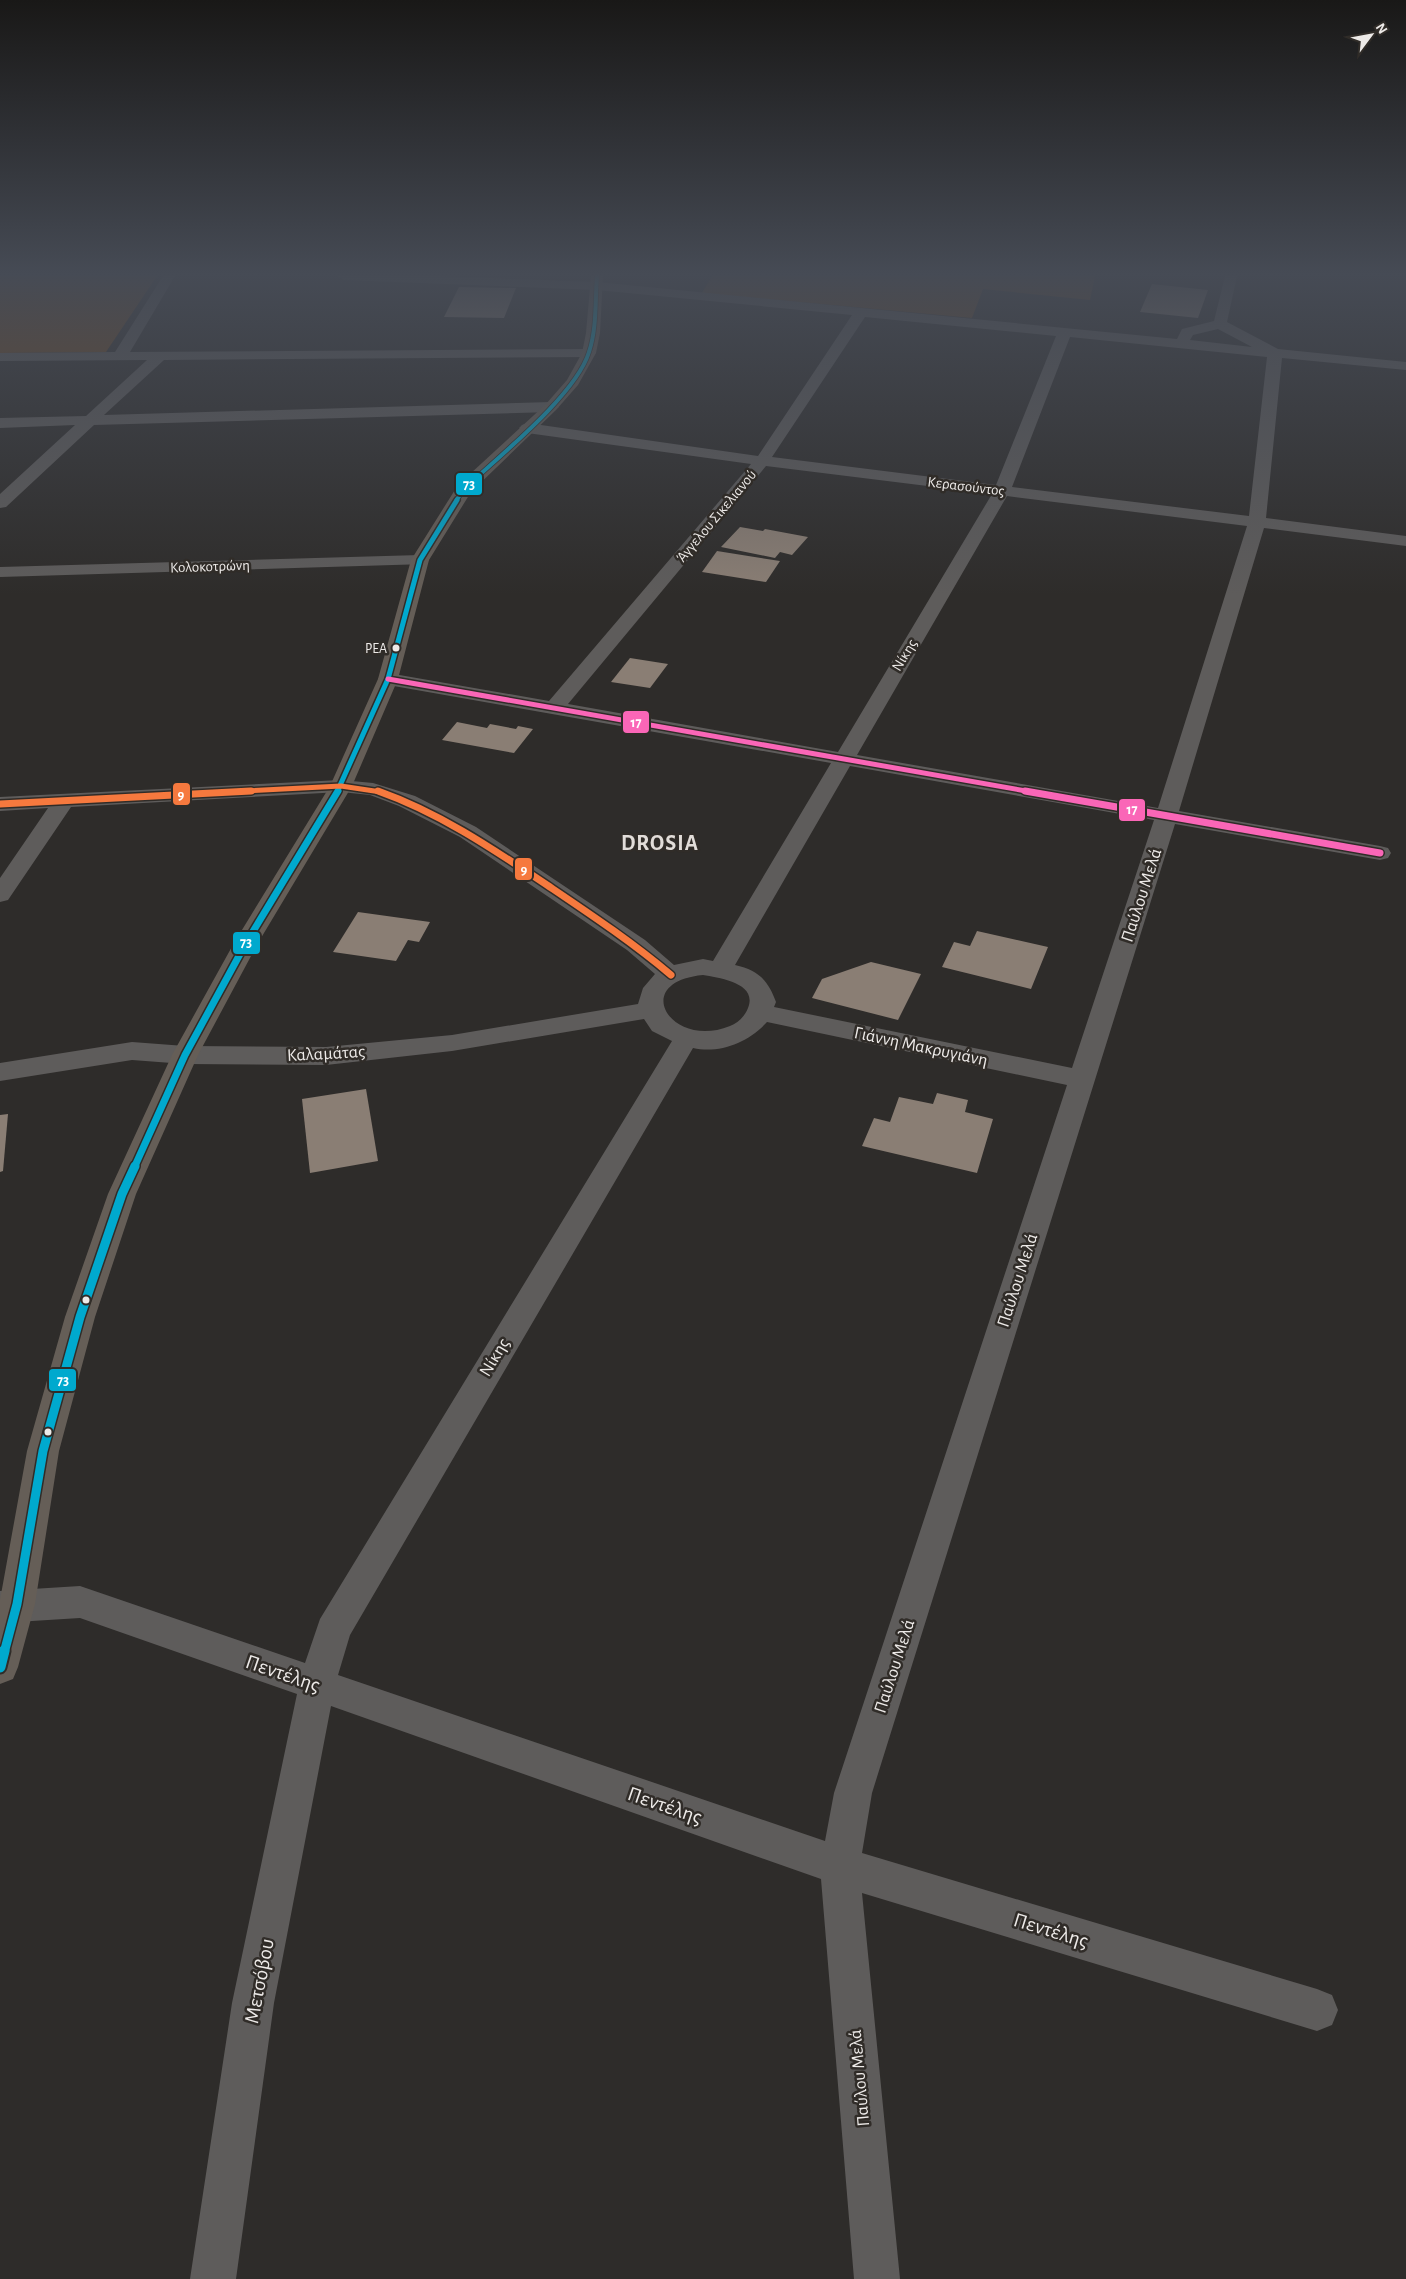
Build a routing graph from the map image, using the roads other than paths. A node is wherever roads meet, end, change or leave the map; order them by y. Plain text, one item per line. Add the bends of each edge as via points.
1 (131, 382) edge
2 (573, 382) edge
3 (814, 382) edge
4 (1045, 382) edge
5 (1272, 382) edge
6 (551, 407) junction
7 (88, 422) junction
8 (0, 423) edge
9 (527, 428) junction
10 (762, 461) junction
11 (1002, 491) junction
12 (0, 503) edge
13 (1257, 522) junction
14 (1406, 540) edge
15 (420, 560) junction
16 (0, 572) edge
17 (388, 679) junction
18 (554, 708) junction
19 (842, 758) junction
20 (341, 786) junction
21 (64, 801) junction
22 (0, 804) edge
23 (1167, 815) junction
24 (1380, 853) dead end
25 (0, 895) edge
26 (721, 968) junction
27 (671, 974) junction
28 (651, 1010) junction
29 (762, 1014) junction
30 (687, 1038) junction
31 (185, 1054) junction
32 (0, 1072) edge
33 (1081, 1080) junction
34 (8, 1605) edge
35 (0, 1668) edge
36 (317, 1685) junction
37 (840, 1866) junction
38 (1317, 2010) dead end
39 (213, 2279) edge
40 (877, 2279) edge

1 - 7 street
2 - 6 main road
3 - 10 street, Άγγελου Σικελιανού
4 - 11 street, Νίκης
5 - 13 street, Παύλου Μελά
6 - 7 street
6 - 9 main road
7 - 8 street
7 - 12 street
9 - 10 street, Κερασούντος
9 - 15 main road via 464,489
10 - 11 street, Κερασούντος
10 - 18 street, Άγγελου Σικελιανού
11 - 13 street, Κερασούντος
11 - 19 street, Νίκης
13 - 14 street, Κερασούντος
13 - 23 street, Παύλου Μελά
15 - 16 street, Κολοκοτρώνη
15 - 17 main road
17 - 18 street
17 - 20 main road
18 - 19 street
19 - 23 street
19 - 26 street, Νίκης
20 - 21 street
20 - 27 street via 373,789 407,801 468,832 636,945
20 - 31 main road via 246,943
21 - 22 street
21 - 25 street
23 - 24 street
23 - 33 street, Παύλου Μελά
26 - 27 street via 686,969
26 - 29 street via 738,972 760,990 764,1002
27 - 28 street via 653,990 649,1000
28 - 30 street via 658,1022
28 - 31 street, Καλαμάτας via 452,1042 326,1056
29 - 30 street via 740,1033 705,1040
29 - 33 street, Γιάννη Μακρυγιάνη
30 - 36 street, Νίκης via 333,1630
31 - 32 street, Καλαμάτας via 132,1051
31 - 34 main road via 122,1194 80,1317 43,1451
33 - 37 street, Παύλου Μελά via 853,1793
34 - 35 main road
34 - 36 street, Πεντέλης via 80,1602
36 - 37 street, Πεντέλης
36 - 39 street, Μετσόβου via 253,2004
37 - 38 street, Πεντέλης
37 - 40 street, Παύλου Μελά

